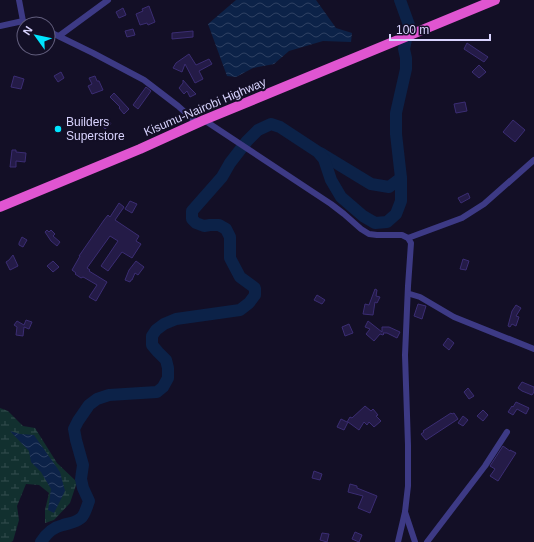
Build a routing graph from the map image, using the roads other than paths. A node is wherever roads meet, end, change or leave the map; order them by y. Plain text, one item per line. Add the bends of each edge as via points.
1 (19, 0) edge
2 (108, 0) edge
3 (495, 0) edge
4 (23, 16) edge
5 (16, 24) edge
6 (0, 26) edge
7 (56, 35) edge
8 (59, 36) junction
9 (201, 122) junction
10 (534, 160) edge
11 (0, 207) edge
12 (408, 238) junction
13 (410, 294) dead end
14 (534, 349) edge
15 (507, 432) dead end
16 (405, 512) junction
17 (398, 542) edge
18 (415, 542) edge
19 (427, 542) edge

1 - 4 street
2 - 8 street
3 - 9 highway, Kisumu-Nairobi Highway
5 - 6 street
7 - 8 street
8 - 9 street via 144,80
9 - 11 highway, Kisumu-Nairobi Highway
9 - 12 street via 256,154 331,204 369,234 402,235
10 - 12 street via 484,204 462,218
12 - 16 street via 411,251 405,356 408,445
13 - 14 street via 454,317
15 - 19 street via 485,466
16 - 17 street
16 - 18 street

